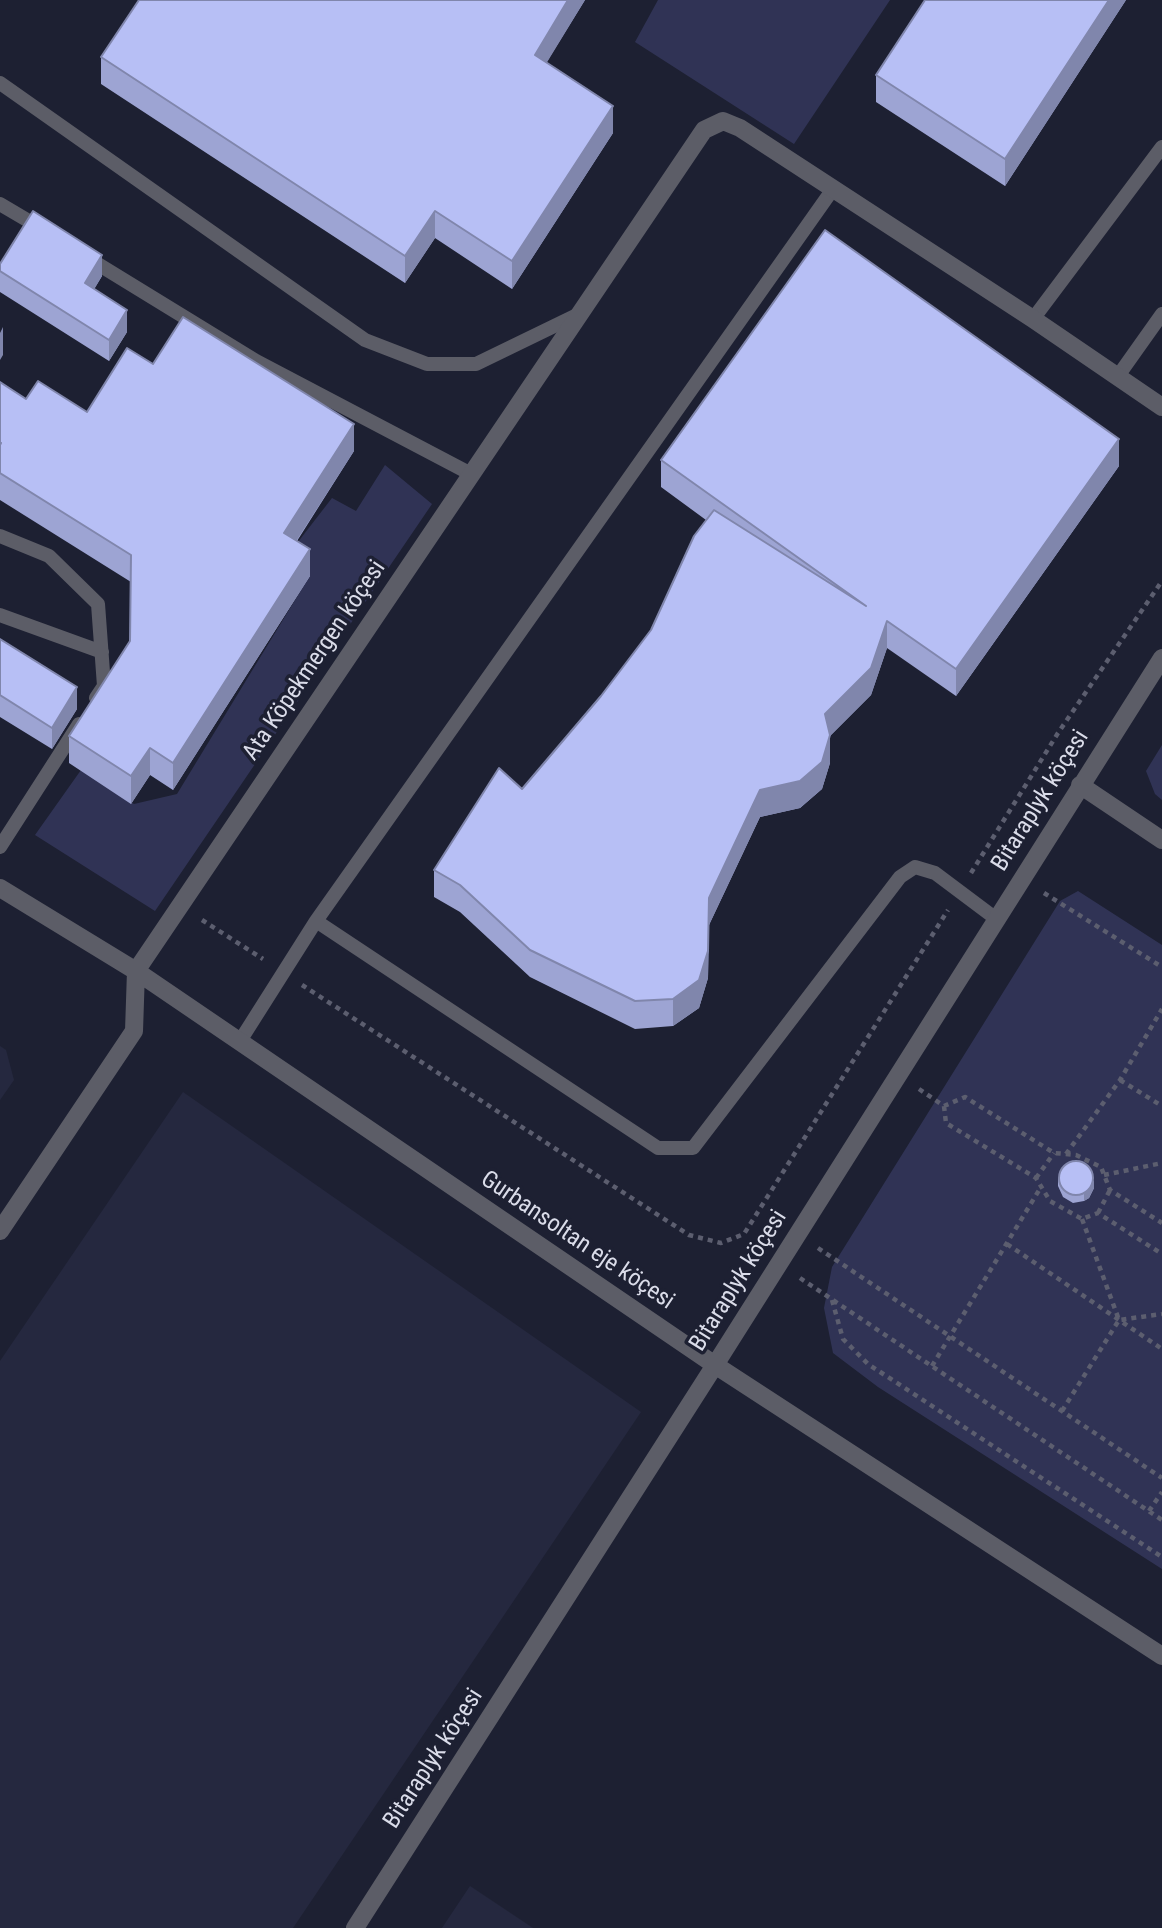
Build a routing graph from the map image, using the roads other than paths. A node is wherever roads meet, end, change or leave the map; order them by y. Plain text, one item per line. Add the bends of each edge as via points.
1 (0, 83) edge
2 (1162, 147) edge
3 (833, 189) junction
4 (0, 204) edge
5 (579, 314) junction
6 (1162, 314) edge
7 (1033, 319) junction
8 (1118, 376) junction
9 (1162, 407) edge
10 (471, 474) junction
11 (0, 536) edge
12 (0, 615) edge
13 (102, 652) junction
14 (1162, 658) edge
15 (1080, 785) junction
16 (1162, 840) edge
17 (0, 847) edge
18 (0, 888) edge
19 (995, 919) junction
20 (316, 921) junction
21 (136, 971) junction
22 (240, 1041) junction
23 (0, 1231) edge
24 (715, 1365) junction
25 (1162, 1656) edge
26 (355, 1928) edge

1 - 5 lane via 365,341 427,364 476,364
2 - 7 lane
3 - 5 street, Ata Köpekmergen köçesi via 740,128 723,121 704,130
3 - 7 street
3 - 20 lane
4 - 10 lane via 256,361
5 - 10 street, Ata Köpekmergen köçesi
6 - 8 lane
7 - 8 street
8 - 9 street
10 - 21 street, Ata Köpekmergen köçesi
11 - 13 lane via 49,556 98,604
12 - 13 lane
13 - 17 lane via 104,686
14 - 15 street, Bitaraplyk köçesi
15 - 16 street
15 - 19 street, Bitaraplyk köçesi
18 - 21 street, Gurbansoltan eje köçesi
19 - 20 lane via 935,873 915,867 900,877 693,1147 658,1148
19 - 24 street, Bitaraplyk köçesi
20 - 22 lane
21 - 22 street, Gurbansoltan eje köçesi
21 - 23 street via 134,1031
22 - 24 street, Gurbansoltan eje köçesi
24 - 25 street, Gurbansoltan eje köçesi
24 - 26 street, Bitaraplyk köçesi

